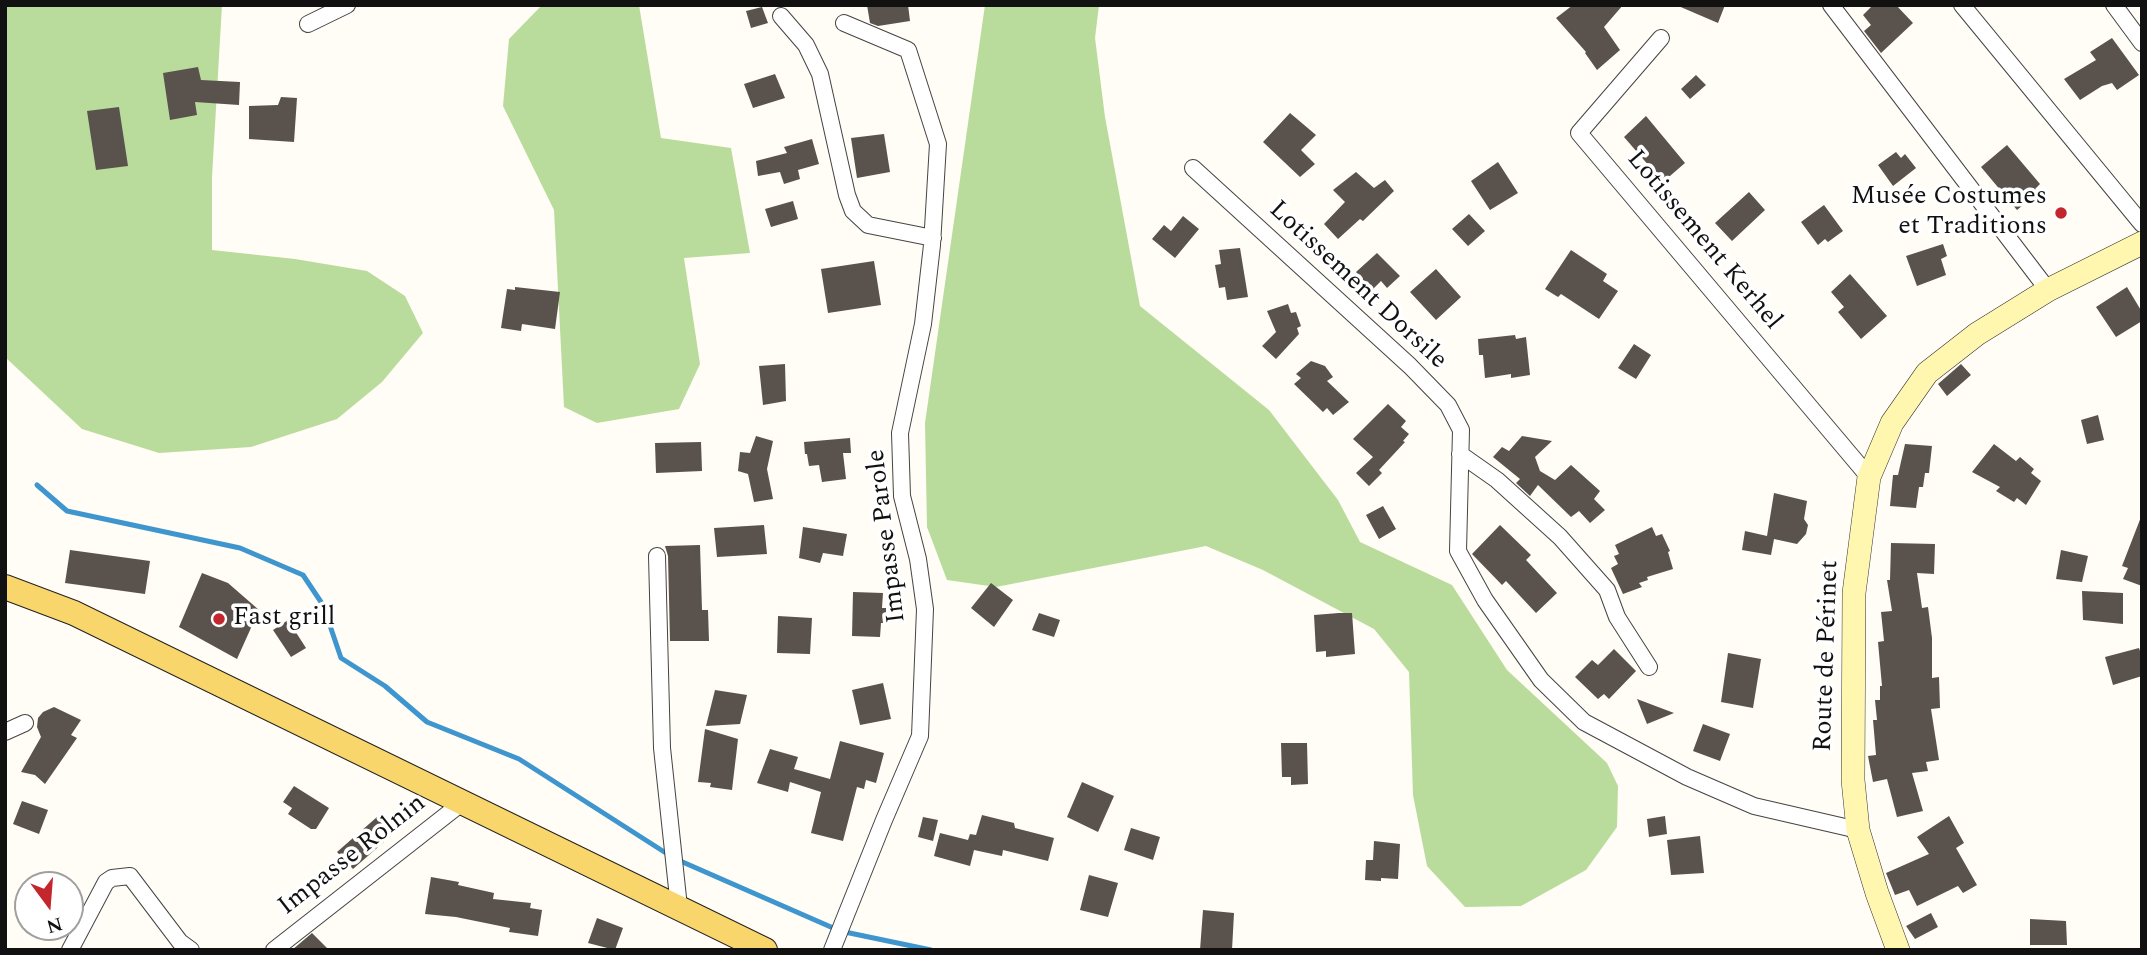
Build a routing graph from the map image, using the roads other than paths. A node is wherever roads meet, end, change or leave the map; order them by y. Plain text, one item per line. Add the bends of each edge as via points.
1 (346, 5) edge
2 (1831, 5) edge
3 (1962, 5) edge
4 (2114, 5) edge
5 (781, 16) dead end
6 (844, 23) dead end
7 (308, 24) dead end
8 (1661, 38) dead end
9 (2142, 44) edge
10 (1194, 169) dead end
11 (2142, 224) edge
12 (933, 238) junction
13 (2142, 243) edge
14 (2048, 290) junction
15 (1460, 454) junction
16 (1869, 477) junction
17 (657, 556) dead end
18 (5, 587) edge
19 (1649, 667) dead end
20 (26, 723) dead end
21 (5, 732) edge
22 (463, 802) junction
23 (1858, 830) junction
24 (679, 907) junction
25 (837, 938) edge
26 (188, 949) edge
27 (70, 950) edge
28 (274, 950) edge
29 (765, 950) edge
30 (1898, 950) edge

1 - 7 street
2 - 14 street
3 - 11 street
4 - 9 street
5 - 12 street via 806,45 820,74 853,211 868,225
6 - 12 street, Impasse Parole via 908,50 938,144
8 - 16 street, Lotissement Kerhel via 1579,133
10 - 15 street, Lotissement Dorsile via 1448,405 1461,430
12 - 25 street, Impasse Parole via 923,324 900,433 902,496 925,609 920,736
13 - 14 main road, Route de Périnet
14 - 16 main road, Route de Périnet via 1977,334 1927,373 1892,423
15 - 19 street via 1497,480 1560,537 1607,590 1617,617
15 - 23 street, Lotissement Dorsile via 1458,551 1541,680 1584,722 1754,806
16 - 23 main road, Route de Périnet via 1854,593 1853,780
17 - 24 street via 662,748
18 - 22 main road via 74,613
20 - 21 street
22 - 24 main road
22 - 28 street, Impasse Rolnin
23 - 30 main road, Route de Périnet
24 - 29 main road
26 - 27 street via 138,884 130,876 121,876 106,882

